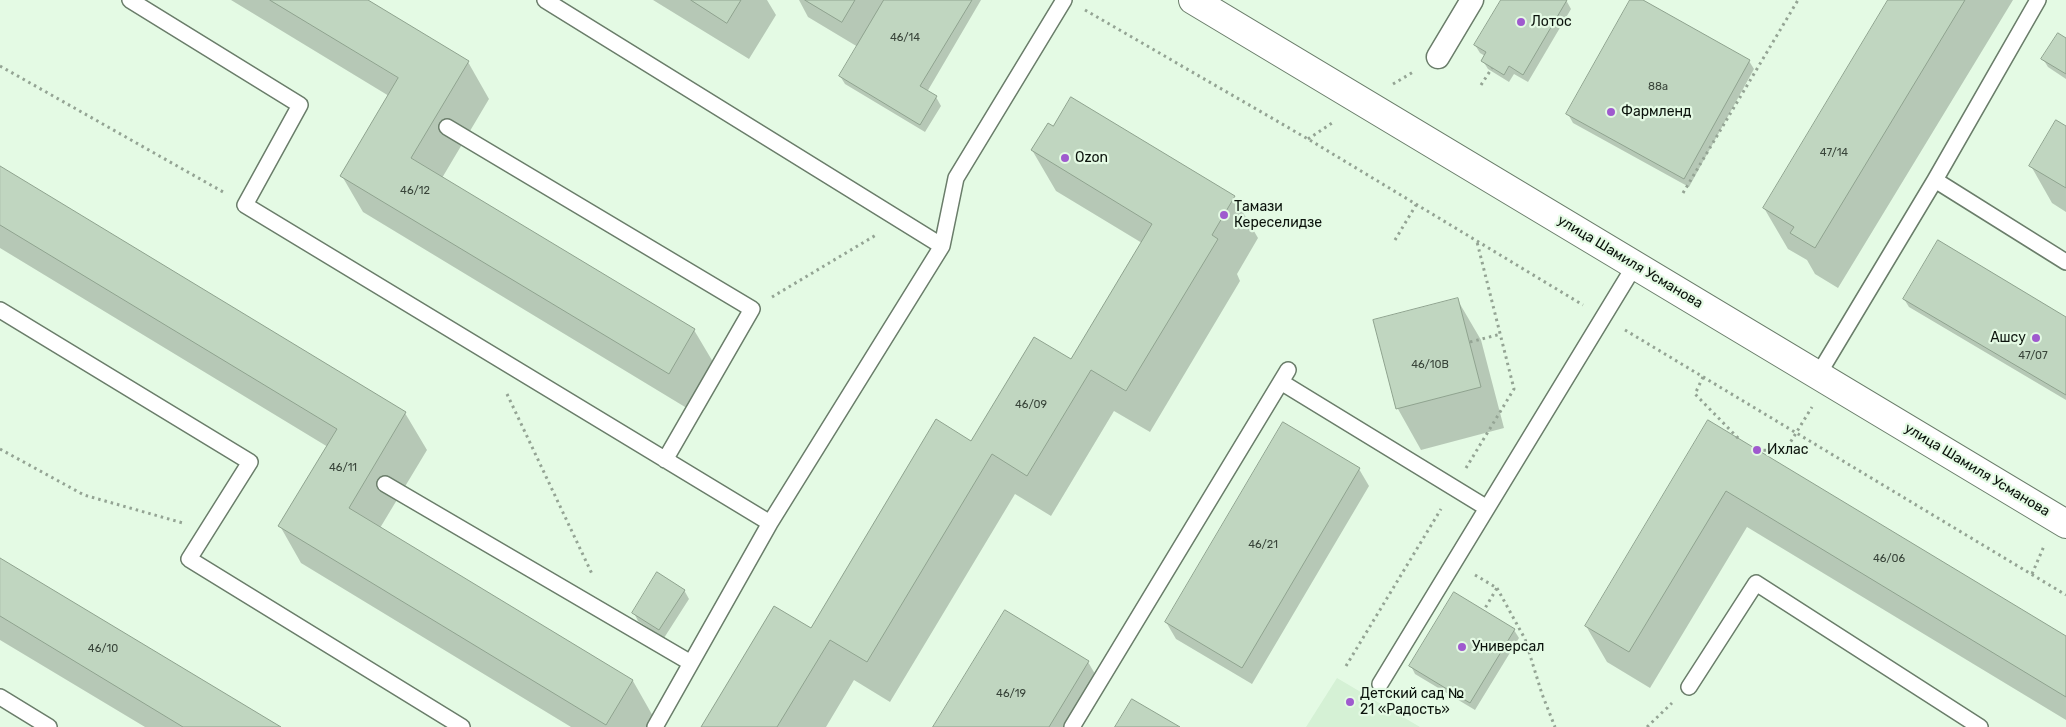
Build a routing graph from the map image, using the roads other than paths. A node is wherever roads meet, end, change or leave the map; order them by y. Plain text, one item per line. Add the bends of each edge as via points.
1 (130, 0) edge
2 (545, 0) edge
3 (1193, 0) edge
4 (1472, 0) edge
5 (2038, 0) edge
6 (1071, 2) edge
7 (1438, 57) dead end
8 (447, 127) dead end
9 (1935, 180) junction
10 (942, 246) junction
11 (2066, 262) edge
12 (1635, 265) junction
13 (0, 310) edge
14 (1823, 378) junction
15 (665, 460) junction
16 (385, 484) dead end
17 (1487, 508) junction
18 (770, 523) junction
19 (2066, 524) edge
20 (691, 663) junction
21 (1380, 684) dead end
22 (1689, 687) road end
23 (0, 697) edge
24 (49, 727) edge
25 (462, 727) edge
26 (655, 727) edge
27 (1072, 727) edge
28 (1980, 727) edge

1 - 15 lane via 300,105 245,205
2 - 10 lane
3 - 12 street, улица Шамиля Усманова
4 - 7 street
5 - 9 lane
6 - 10 lane via 956,178
8 - 15 lane via 752,309
9 - 11 lane
9 - 14 lane
10 - 18 lane
12 - 14 street, улица Шамиля Усманова
12 - 17 lane
13 - 25 lane via 250,462 189,559
14 - 19 street, улица Шамиля Усманова
15 - 18 lane
16 - 20 lane
17 - 21 lane
17 - 27 lane via 1284,376
18 - 20 lane
20 - 26 lane
22 - 28 lane via 1756,583
23 - 24 lane

